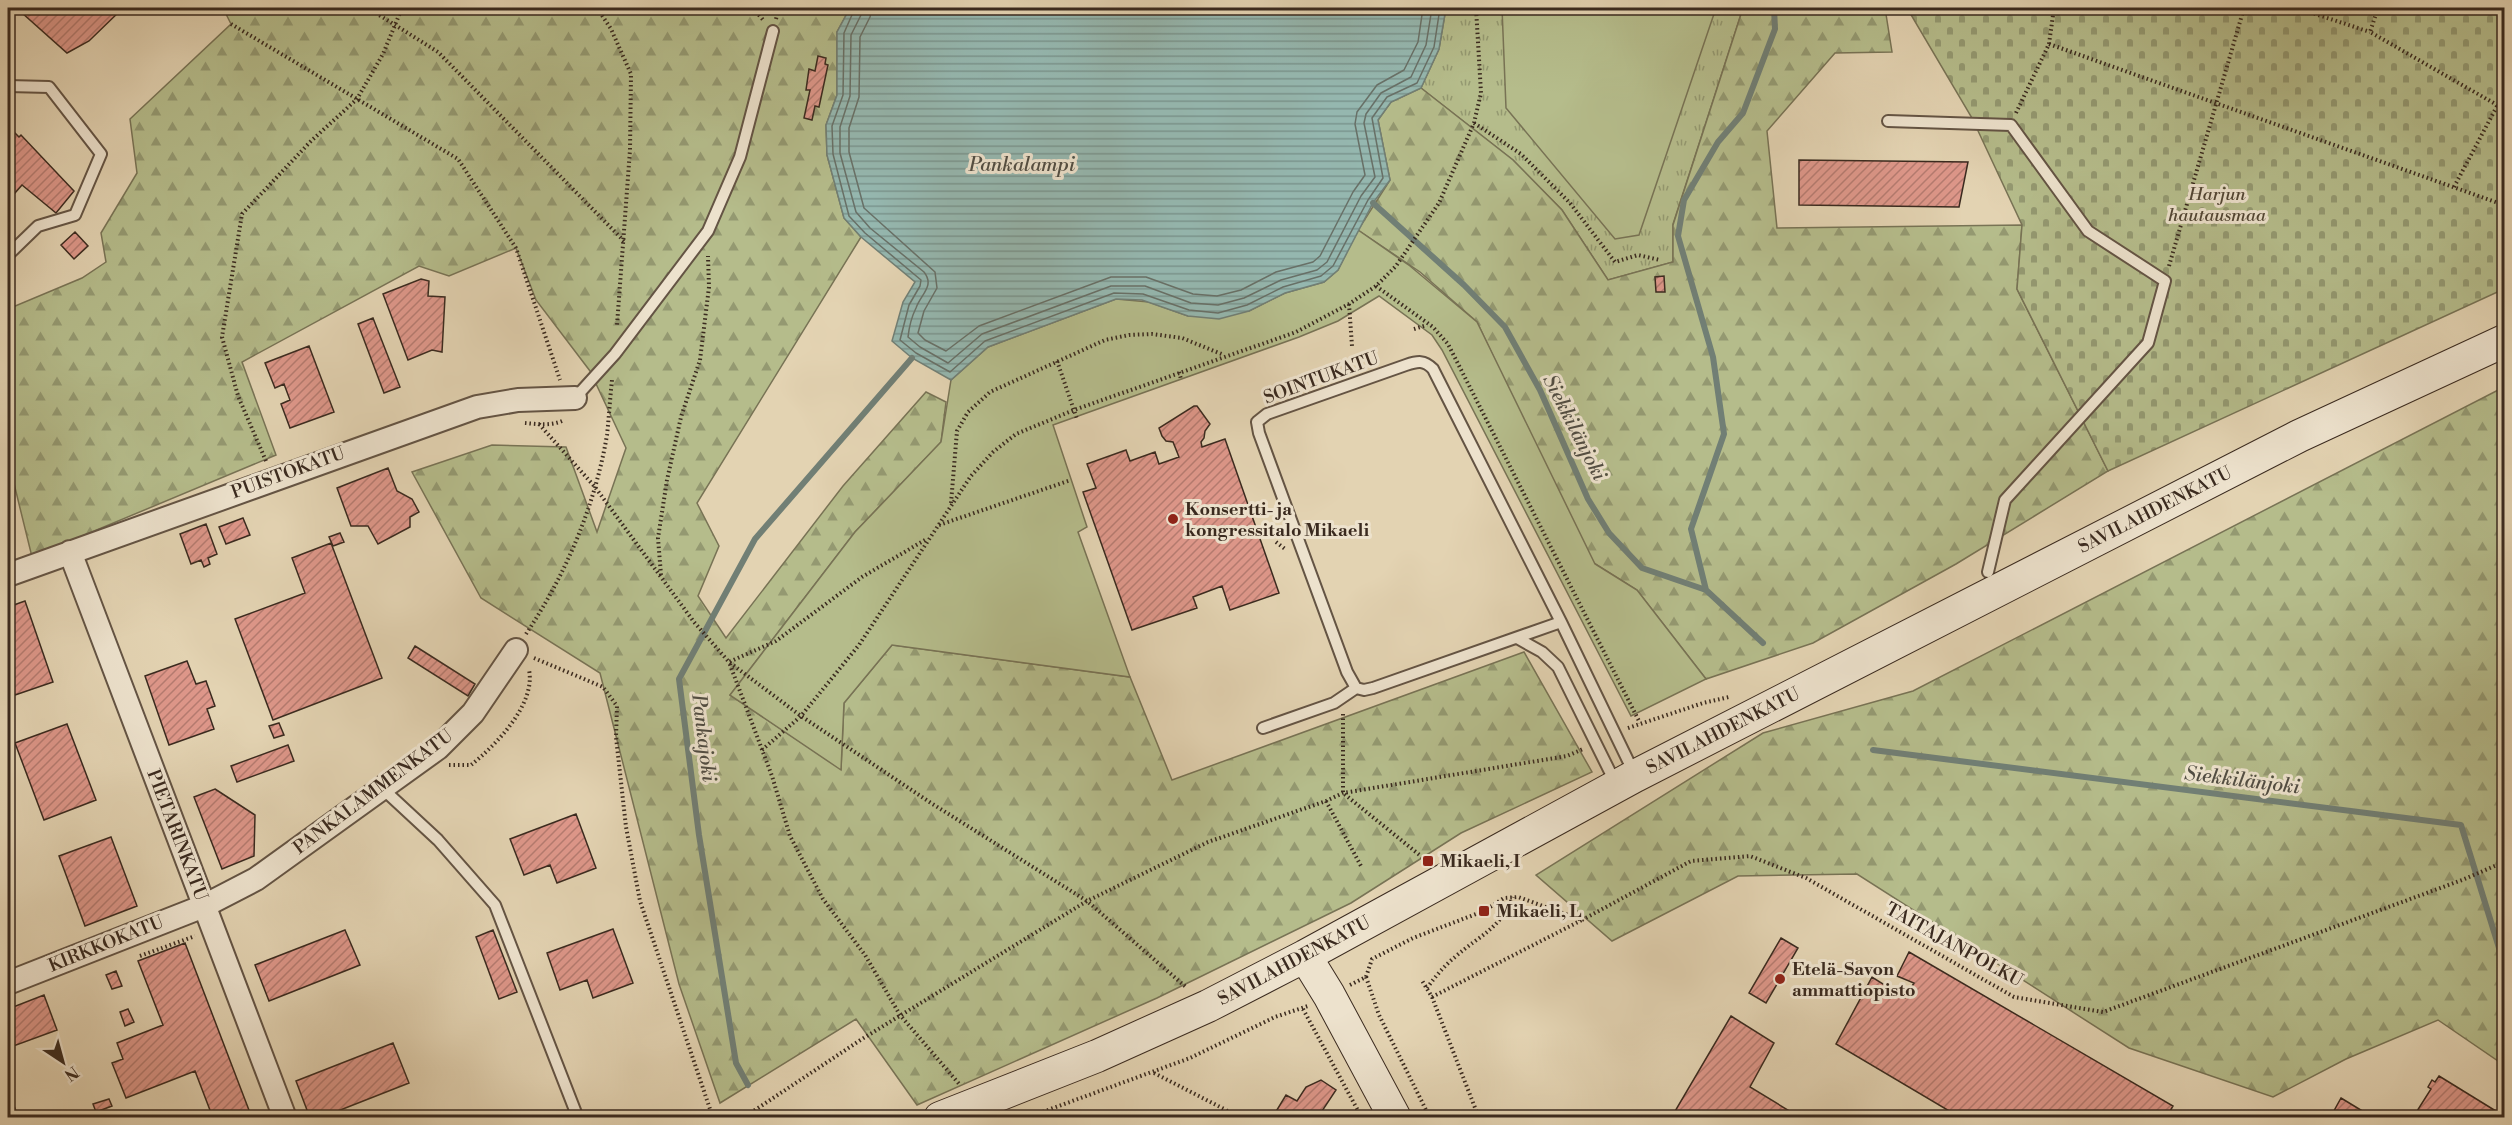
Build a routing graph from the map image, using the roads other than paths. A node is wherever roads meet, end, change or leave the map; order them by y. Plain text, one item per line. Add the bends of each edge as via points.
1 (773, 31) dead end
2 (8, 86) edge
3 (1888, 121) dead end
4 (8, 255) edge
5 (2505, 341) edge
6 (571, 398) joint
7 (70, 552) junction
8 (1988, 572) dead end
9 (8, 575) edge
10 (1561, 622) junction
11 (1517, 638) junction
12 (524, 654) road end
13 (1356, 688) junction
14 (1263, 728) dead end
15 (1626, 781) junction
16 (382, 789) junction
17 (204, 906) junction
18 (1305, 956) junction
19 (8, 983) edge
20 (285, 1118) edge
21 (578, 1118) edge
22 (940, 1118) edge
23 (1395, 1118) edge

1 - 6 lane via 740,157 708,231 615,354
2 - 4 lane via 49,87 100,154 75,215 38,226
3 - 8 lane via 2011,125 2088,231 2165,281 2148,343 2005,500
5 - 15 main road, SAVILAHDENKATU via 2299,436
6 - 7 street, PUISTOKATU via 518,400 477,407
7 - 9 street, PUISTOKATU
7 - 17 street, PIETARINKATU
10 - 11 lane
10 - 13 lane, SOINTUKATU via 1433,369 1420,361 1406,364 1267,414 1257,422 1337,647
10 - 15 lane, SOINTUKATU via 1616,734
11 - 13 lane via 1373,688
11 - 15 lane via 1542,652 1558,667 1596,743
12 - 16 street, PANKALAMMENKATU via 438,748
13 - 14 lane via 1334,703
15 - 18 main road, SAVILAHDENKATU
16 - 17 street, PANKALAMMENKATU via 256,879
16 - 21 lane via 438,840 495,905
17 - 19 street, KIRKKOKATU
17 - 20 street, PIETARINKATU
18 - 22 main road, SAVILAHDENKATU via 1208,1006 1097,1056
18 - 23 main road

